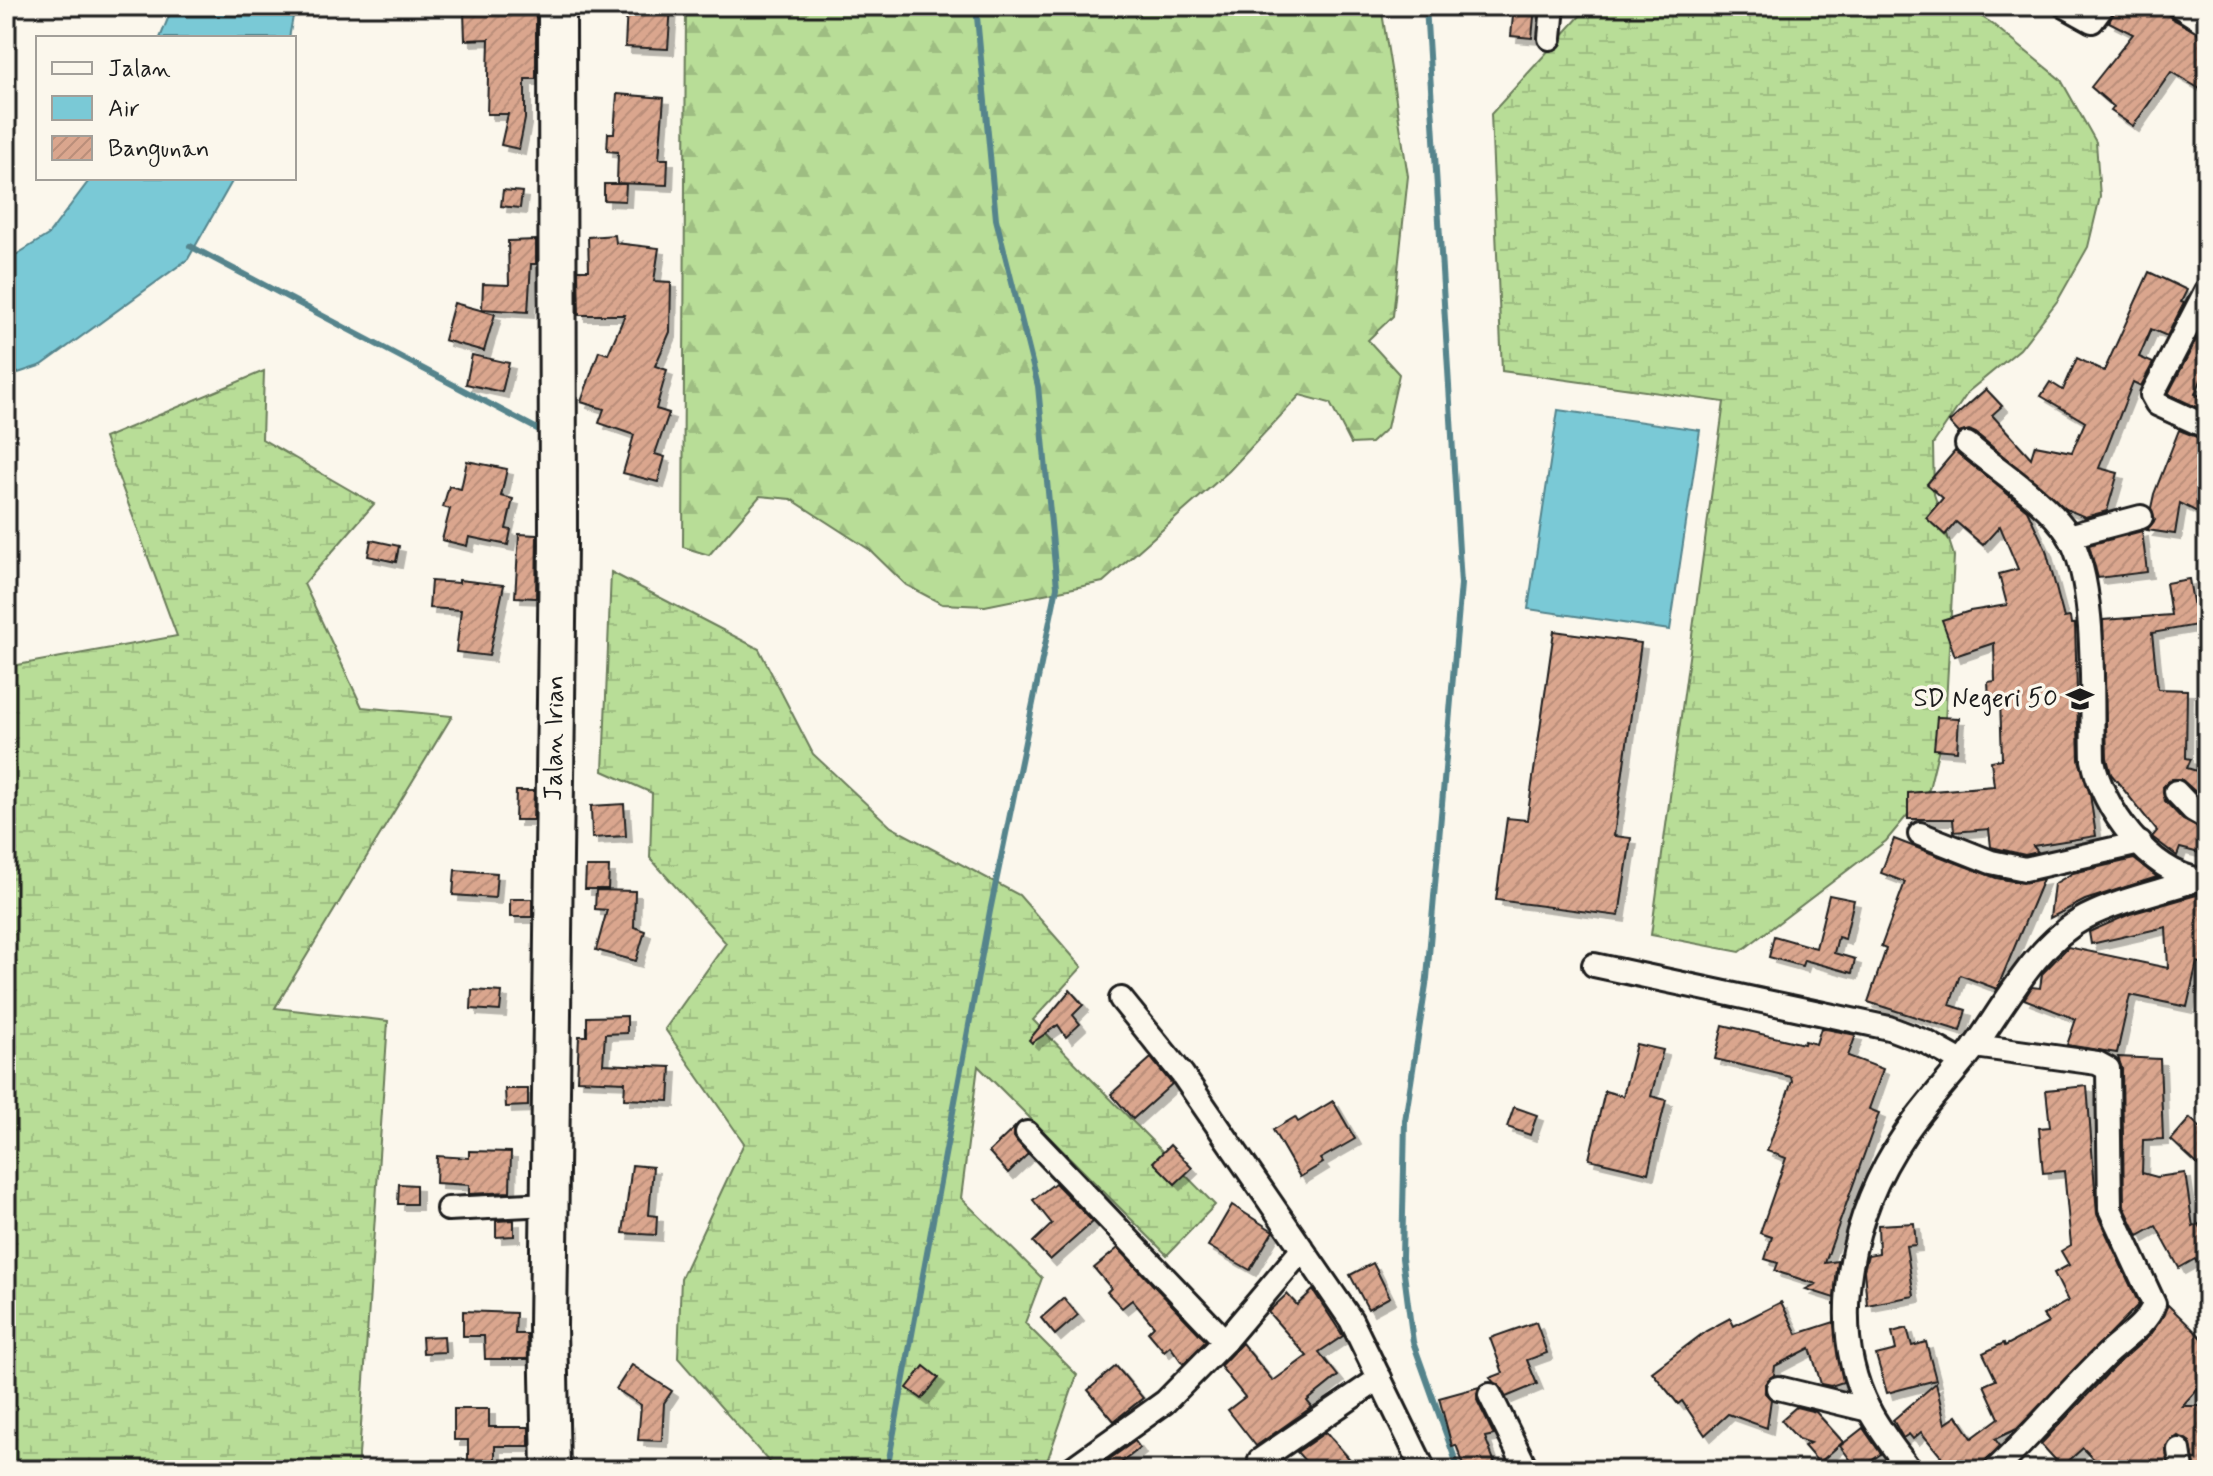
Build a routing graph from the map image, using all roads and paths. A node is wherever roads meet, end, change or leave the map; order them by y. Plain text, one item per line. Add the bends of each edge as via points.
1 (557, 6) edge
2 (1553, 6) edge
3 (2065, 6) edge
4 (2103, 6) edge
5 (2179, 6) edge
6 (2207, 24) edge
7 (1550, 38) dead end
8 (2206, 291) edge
9 (2207, 427) edge
10 (1967, 444) dead end
11 (2141, 517) dead end
12 (2069, 536) junction
13 (2176, 792) dead end
14 (2207, 818) edge
15 (1920, 834) dead end
16 (2140, 843) junction
17 (2201, 880) edge
18 (1594, 965) dead end
19 (1121, 999) dead end
20 (1968, 1054) junction
21 (1027, 1133) dead end
22 (549, 1204) junction
23 (448, 1209) dead end
24 (1301, 1251) junction
25 (1225, 1341) junction
26 (1380, 1378) junction
27 (1778, 1388) dead end
28 (1490, 1395) dead end
29 (1869, 1410) junction
30 (1260, 1460) dead end
31 (551, 1470) edge
32 (1070, 1470) edge
33 (1424, 1470) edge
34 (1527, 1470) edge
35 (1910, 1470) edge
36 (1995, 1470) edge

1 - 22 main road, Jalan Irian via 559,528
2 - 7 street
3 - 4 street via 2092,21
5 - 6 street
8 - 9 street via 2152,395 2157,404
10 - 12 street via 2051,514
11 - 12 street
12 - 16 street via 2085,584 2097,783
13 - 14 street
15 - 16 street via 1991,862 2025,869
16 - 17 street via 2164,863
17 - 20 street via 2086,917 2073,926 2038,959
18 - 20 street via 1889,1028
19 - 24 street via 1182,1074
20 - 29 street via 1891,1156 1859,1228 1848,1311 1855,1369
20 - 36 street via 2097,1063 2108,1069 2110,1209 2154,1304
21 - 25 street
22 - 23 street
22 - 31 main road, Jalan Irian
24 - 25 street
24 - 26 street via 1351,1320
25 - 32 street via 1165,1402
26 - 30 street
26 - 33 street
27 - 29 street
28 - 34 street
29 - 35 street

